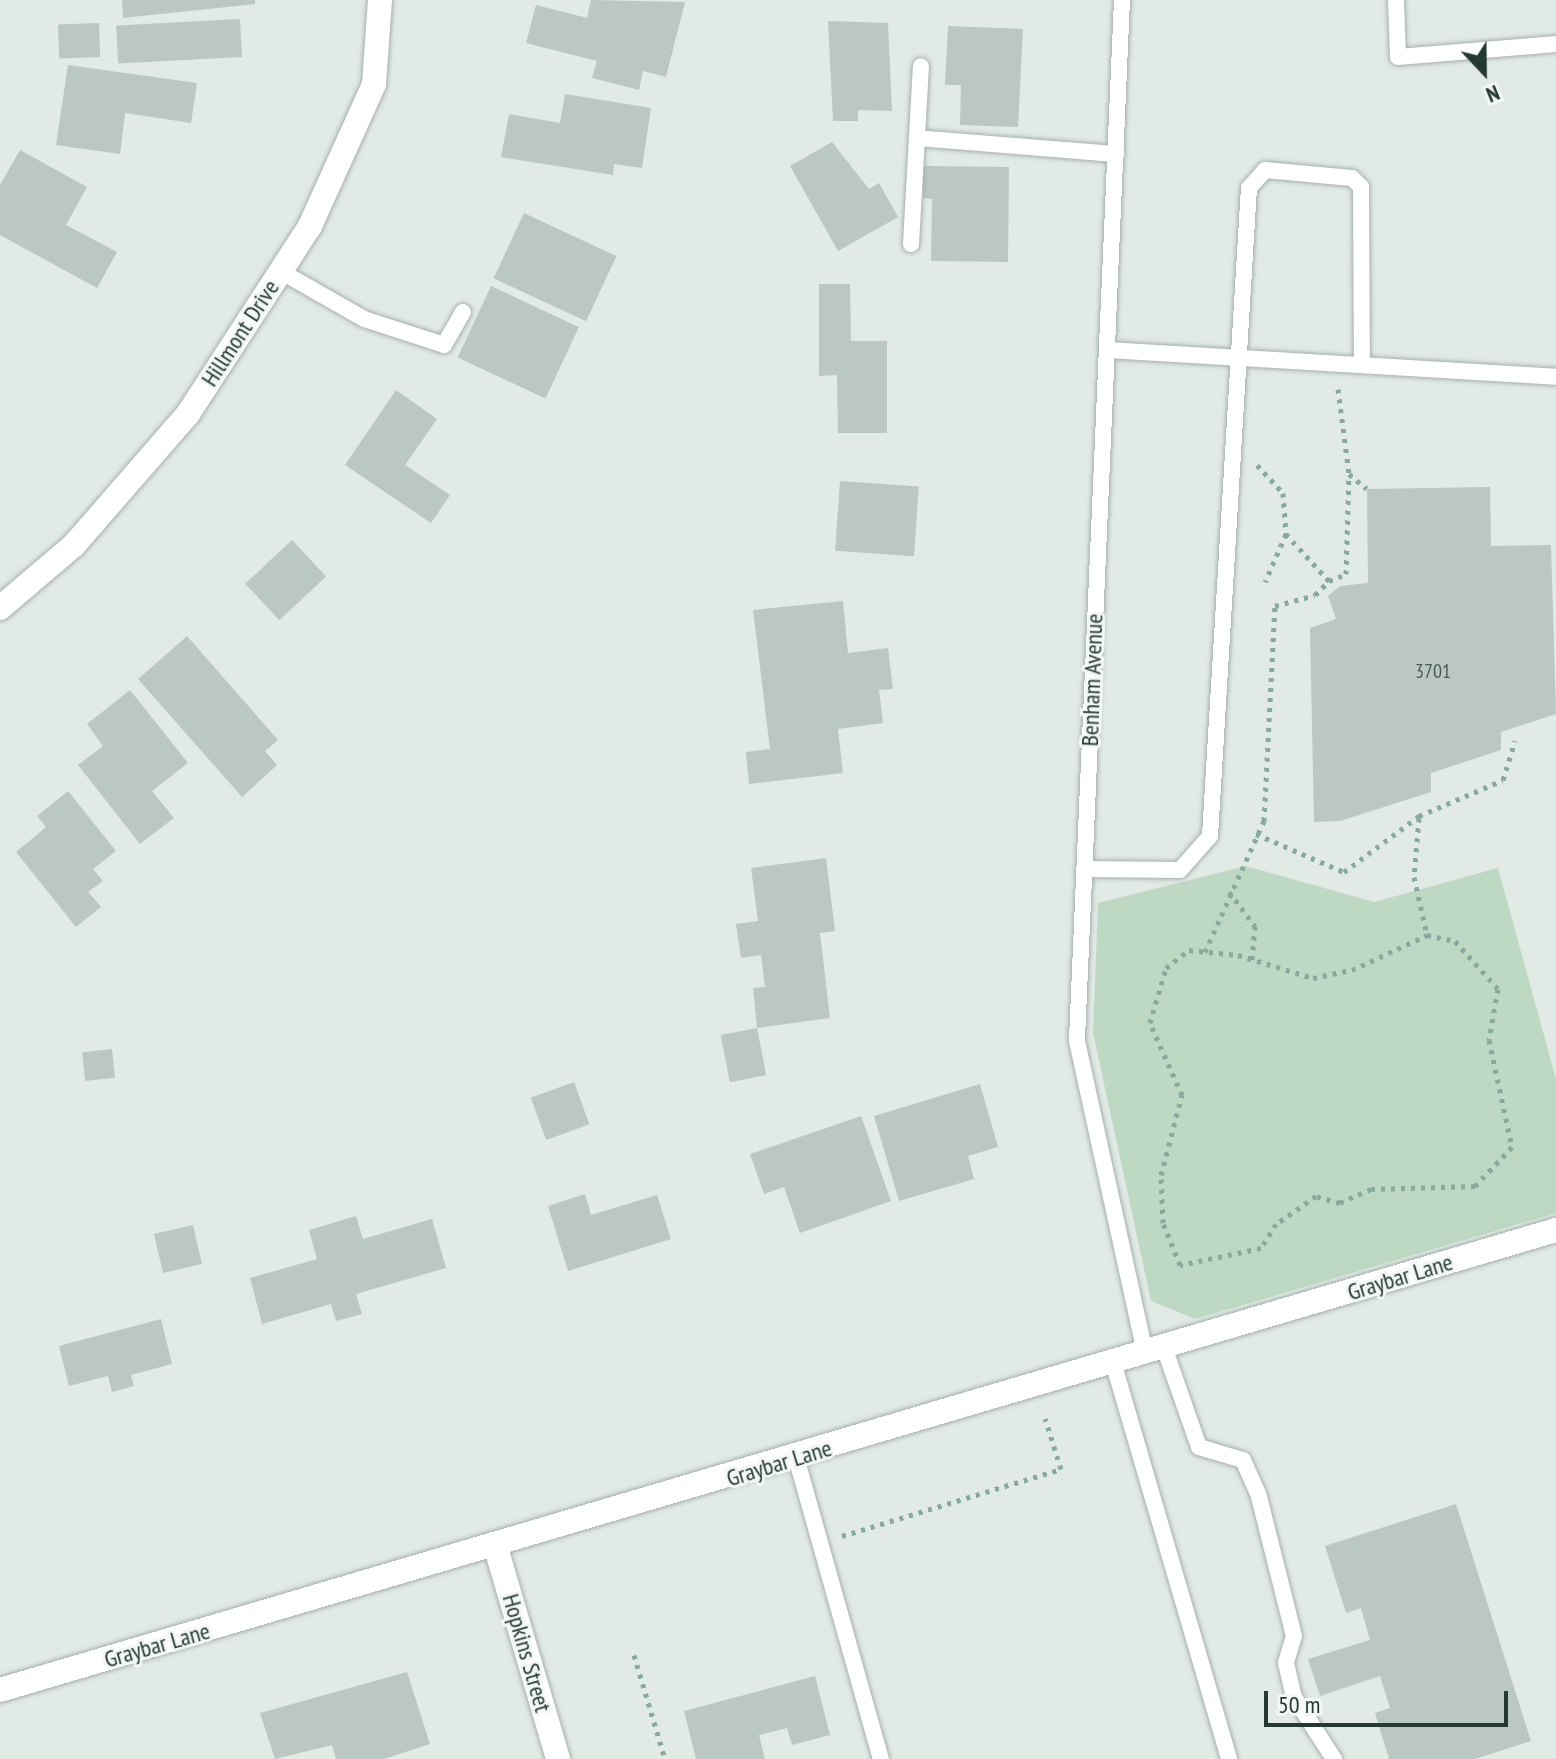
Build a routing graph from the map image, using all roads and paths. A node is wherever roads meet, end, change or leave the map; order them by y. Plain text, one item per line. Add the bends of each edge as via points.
1 (380, 0) edge
2 (1122, 0) edge
3 (1396, 0) edge
4 (1556, 44) edge
5 (921, 66) dead end
6 (917, 138) junction
7 (1116, 154) junction
8 (911, 244) dead end
9 (280, 271) junction
10 (463, 312) dead end
11 (1107, 350) junction
12 (1238, 358) junction
13 (1362, 365) junction
14 (1556, 377) edge
15 (1331, 380) dead end
16 (1256, 448) dead end
17 (1349, 474) junction
18 (1367, 489) dead end
19 (1286, 534) junction
20 (1329, 581) junction
21 (1265, 582) dead end
22 (0, 608) edge
23 (1515, 741) dead end
24 (1419, 816) junction
25 (1256, 834) junction
26 (1084, 869) junction
27 (1229, 892) junction
28 (1427, 935) junction
29 (1205, 952) junction
30 (1252, 961) junction
31 (1556, 1230) edge
32 (1155, 1350) junction
33 (1113, 1362) junction
34 (1045, 1418) dead end
35 (796, 1457) junction
36 (833, 1538) dead end
37 (496, 1548) junction
38 (634, 1655) dead end
39 (0, 1690) edge
40 (558, 1759) edge
41 (665, 1759) edge
42 (881, 1759) edge
43 (1229, 1759) edge
44 (1334, 1759) edge

1 - 9 street, Hillmont Drive via 374,84 310,226
2 - 7 lane, Benham Avenue
3 - 4 lane via 1398,57
5 - 6 lane
6 - 7 lane
6 - 8 lane
7 - 11 lane, Benham Avenue
9 - 10 lane via 364,319 444,345
9 - 22 street, Hillmont Drive via 188,414 74,545
11 - 12 lane
11 - 26 lane, Benham Avenue
12 - 13 lane
12 - 13 lane via 1249,188 1265,170 1352,178 1361,187
12 - 26 lane via 1210,836 1180,870
13 - 14 lane
15 - 17 path via 1343,396 1339,433
16 - 19 path via 1255,463 1283,493
17 - 18 path
17 - 20 path via 1346,574
19 - 20 path
19 - 21 path
20 - 25 path via 1315,595 1275,606 1264,821
23 - 24 path via 1503,780
24 - 25 path via 1344,872
24 - 28 path via 1414,877
25 - 27 path
26 - 32 lane, Benham Avenue via 1077,1041
27 - 29 path
27 - 30 path via 1255,926
28 - 29 path via 1455,941 1498,989 1489,1040 1512,1147 1475,1186 1371,1189 1340,1203 1316,1196 1276,1224 1261,1248 1202,1266 1180,1265 1163,1223 1161,1175 1182,1095 1150,1023 1166,968 1189,950
28 - 30 path via 1352,970 1313,978
29 - 30 path
31 - 32 street, Graybar Lane
32 - 33 street, Graybar Lane
32 - 44 lane, Benham Avenue via 1199,1447 1243,1460 1258,1493 1294,1636 1286,1663 1294,1697
33 - 35 street, Graybar Lane
33 - 43 lane
34 - 36 path via 1061,1469
35 - 37 street, Graybar Lane
35 - 42 lane
37 - 39 street, Graybar Lane
37 - 40 street, Hopkins Street
38 - 41 path

